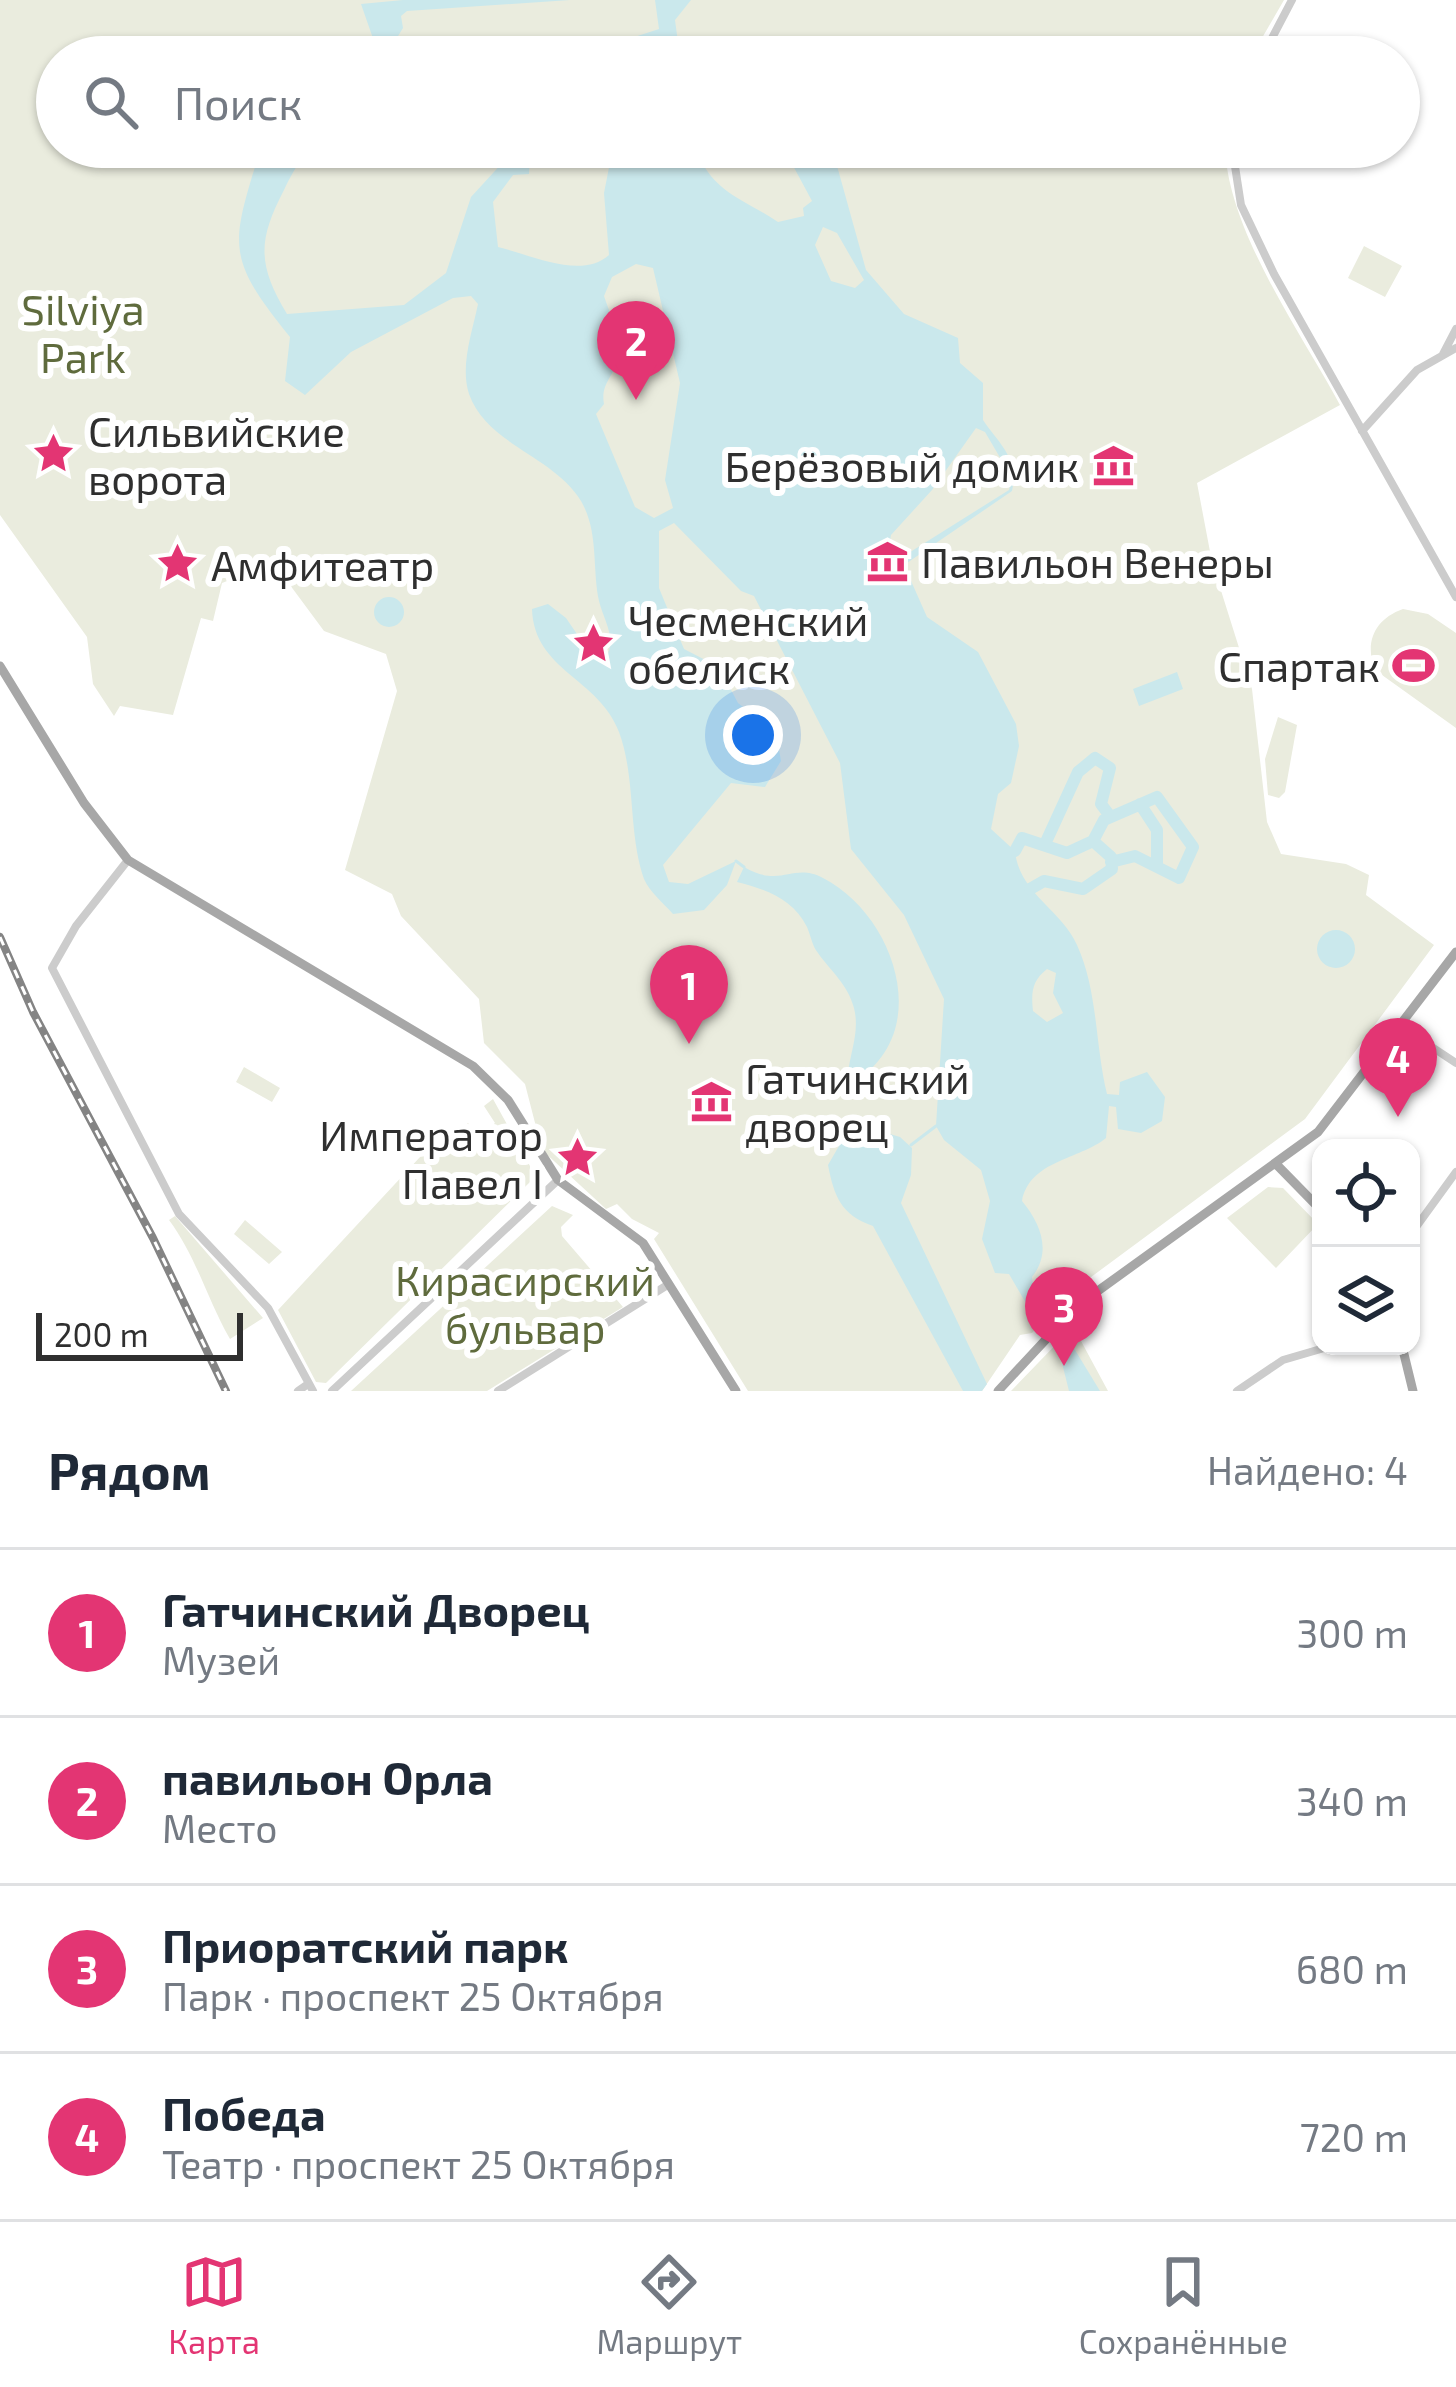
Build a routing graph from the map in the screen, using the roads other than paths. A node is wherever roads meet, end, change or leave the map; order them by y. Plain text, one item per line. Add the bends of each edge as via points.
1 (1292, 0) edge
2 (1273, 36) edge
3 (1235, 168) edge
4 (1456, 337) edge
5 (1442, 356) junction
6 (1362, 431) junction
7 (1456, 597) edge
8 (0, 666) edge
9 (128, 860) junction
10 (1456, 952) edge
11 (1400, 1026) junction
12 (1456, 1063) edge
13 (1276, 1164) junction
14 (1456, 1173) edge
15 (558, 1180) junction
16 (1312, 1201) edge
17 (1420, 1222) edge
18 (671, 1283) junction
19 (1312, 1351) edge
20 (1404, 1355) edge
21 (311, 1387) edge
22 (298, 1391) edge
23 (332, 1391) edge
24 (498, 1391) edge
25 (736, 1391) edge
26 (998, 1391) edge
27 (1238, 1391) edge
28 (1413, 1391) edge

1 - 2 street
3 - 6 street via 1241,205
4 - 5 street
4 - 5 street
5 - 6 street via 1417,370
6 - 7 street
8 - 9 main road
9 - 15 main road via 473,1066 508,1100
9 - 21 street via 52,968 179,1214 268,1308
10 - 11 main road
11 - 12 street
11 - 13 main road via 1324,1126
13 - 16 main road
13 - 26 main road via 1066,1316
14 - 17 street
15 - 18 main road via 643,1243
15 - 23 street
18 - 24 street
18 - 25 main road
19 - 27 street via 1282,1360
20 - 28 main road
21 - 22 street

